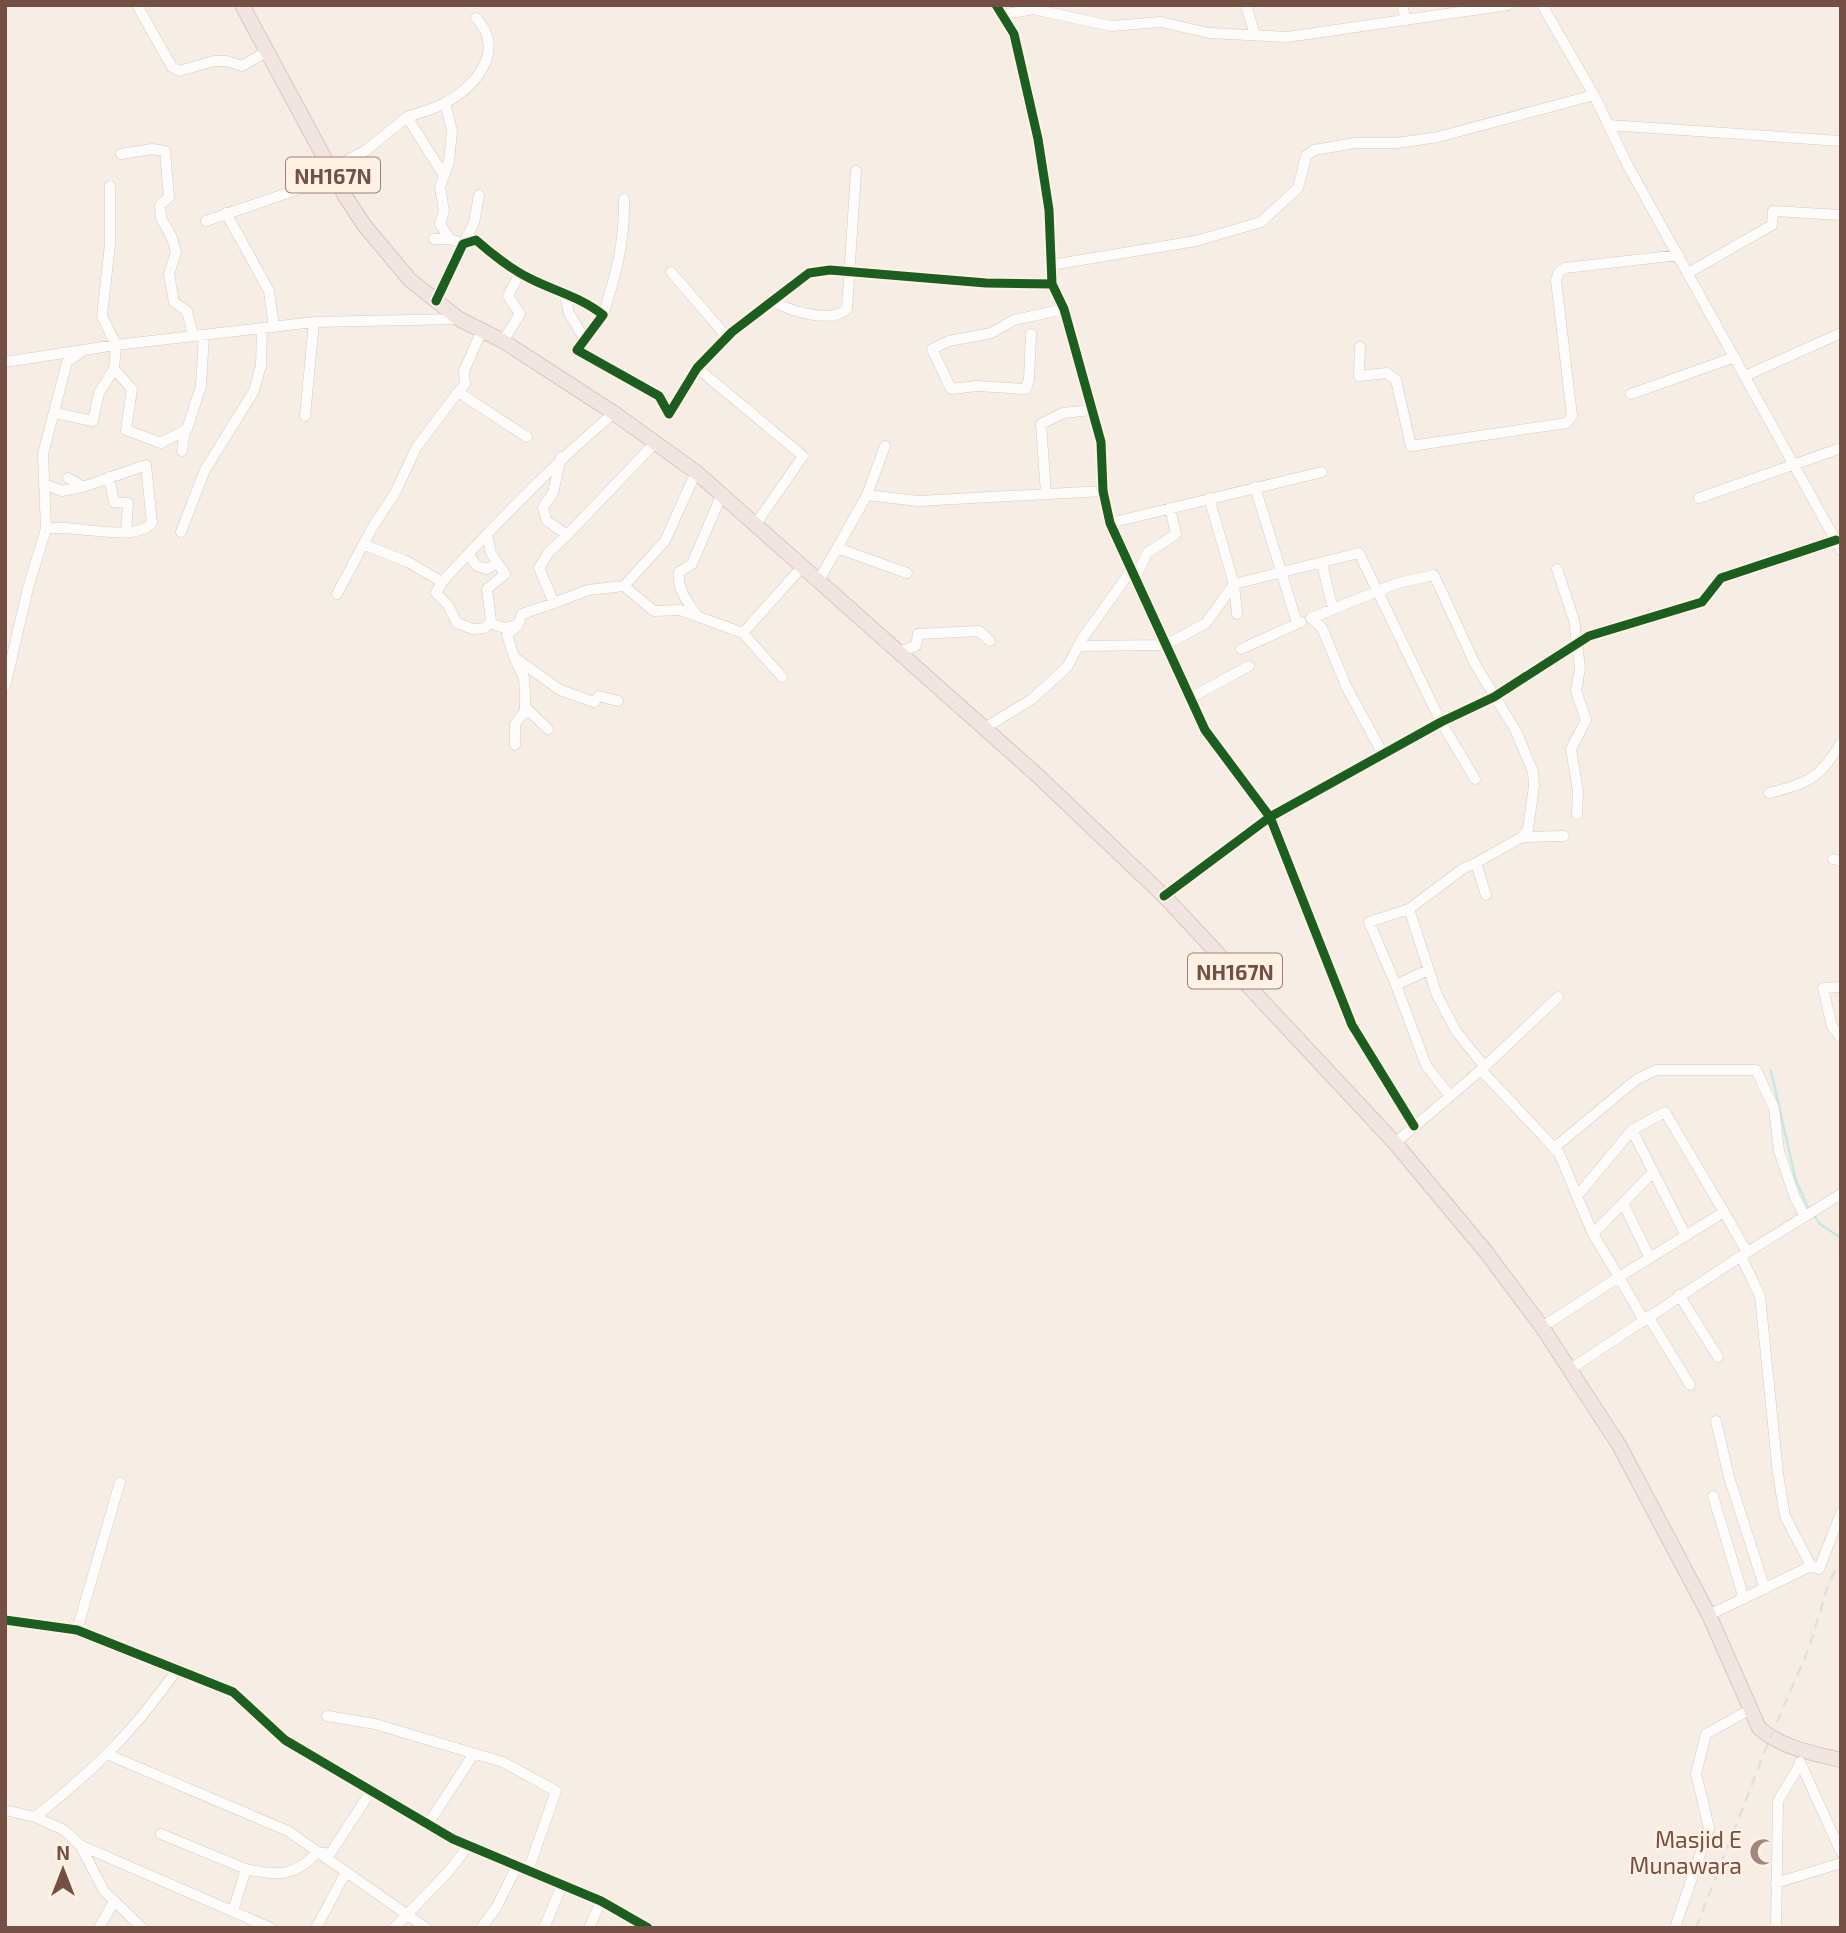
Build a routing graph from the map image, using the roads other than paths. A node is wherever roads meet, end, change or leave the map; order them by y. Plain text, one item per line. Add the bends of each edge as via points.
1 (137, 5) edge
2 (242, 5) edge
3 (1247, 5) edge
4 (1402, 5) edge
5 (1508, 5) edge
6 (1542, 5) edge
7 (999, 10) edge
8 (476, 18) dead end
9 (1406, 21) junction
10 (1255, 35) junction
11 (266, 52) junction
12 (1594, 95) junction
13 (445, 103) junction
14 (407, 117) junction
15 (1608, 125) junction
16 (1841, 141) edge
17 (121, 155) dead end
18 (330, 169) junction
19 (856, 171) dead end
20 (443, 174) junction
21 (110, 186) dead end
22 (479, 195) dead end
23 (624, 199) dead end
24 (226, 214) junction
25 (1841, 215) edge
26 (206, 221) dead end
27 (434, 239) dead end
28 (450, 239) junction
29 (463, 244) junction
30 (1679, 256) junction
31 (1051, 265) junction
32 (671, 272) dead end
33 (850, 272) junction
34 (520, 273) junction
35 (1688, 273) junction
36 (1052, 285) junction
37 (565, 294) junction
38 (772, 300) junction
39 (436, 301) junction
40 (1064, 309) junction
41 (603, 315) junction
42 (459, 318) junction
43 (314, 323) junction
44 (274, 327) junction
45 (262, 328) junction
46 (482, 330) junction
47 (1841, 333) edge
48 (1031, 334) dead end
49 (198, 335) junction
50 (727, 337) junction
51 (585, 340) junction
52 (503, 341) junction
53 (116, 345) junction
54 (1360, 347) dead end
55 (90, 348) junction
56 (1735, 357) junction
57 (5, 362) edge
58 (696, 368) junction
59 (114, 369) junction
60 (1745, 376) junction
61 (458, 393) junction
62 (1631, 394) dead end
63 (1092, 410) junction
64 (614, 412) junction
65 (55, 413) junction
66 (305, 416) dead end
67 (185, 430) junction
68 (527, 437) dead end
69 (656, 442) junction
70 (884, 446) dead end
71 (1841, 448) edge
72 (182, 451) dead end
73 (561, 457) junction
74 (1794, 463) junction
75 (1322, 471) dead end
76 (696, 472) junction
77 (109, 477) junction
78 (68, 478) dead end
79 (44, 484) junction
80 (83, 487) junction
81 (1255, 487) junction
82 (1103, 491) junction
83 (1046, 494) junction
84 (867, 495) junction
85 (721, 496) junction
86 (1209, 498) junction
87 (1699, 498) dead end
88 (1170, 508) junction
89 (1110, 523) junction
90 (755, 525) junction
91 (46, 529) junction
92 (126, 532) junction
93 (181, 532) dead end
94 (487, 534) junction
95 (567, 535) junction
96 (1836, 540) junction
97 (365, 545) junction
98 (837, 548) junction
99 (1841, 550) edge
100 (468, 554) junction
101 (497, 563) junction
102 (1322, 564) junction
103 (802, 567) junction
104 (1557, 569) dead end
105 (1135, 572) junction
106 (1280, 572) junction
107 (907, 573) dead end
108 (442, 582) junction
109 (818, 582) junction
110 (1234, 584) junction
111 (624, 586) junction
112 (1378, 591) junction
113 (337, 594) dead end
114 (554, 603) junction
115 (1334, 608) junction
116 (1237, 614) dead end
117 (697, 615) junction
118 (1311, 618) junction
119 (489, 624) junction
120 (1297, 624) junction
121 (518, 625) junction
122 (743, 633) junction
123 (990, 641) dead end
124 (1166, 645) junction
125 (1575, 645) junction
126 (1078, 646) junction
127 (1241, 649) dead end
128 (898, 652) junction
129 (514, 657) junction
130 (1249, 666) dead end
131 (782, 677) dead end
132 (5, 687) edge
133 (1494, 697) junction
134 (1190, 698) junction
135 (618, 701) dead end
136 (525, 707) junction
137 (1441, 722) junction
138 (548, 729) dead end
139 (983, 729) junction
140 (1841, 743) edge
141 (514, 745) dead end
142 (1382, 754) junction
143 (1475, 779) dead end
144 (1769, 793) dead end
145 (1577, 814) dead end
146 (1270, 817) junction
147 (1564, 836) dead end
148 (1522, 837) junction
149 (1476, 863) junction
150 (1486, 895) dead end
151 (1164, 896) junction
152 (1409, 909) junction
153 (1428, 970) junction
154 (1396, 985) junction
155 (1841, 987) edge
156 (1558, 997) dead end
157 (1841, 1038) edge
158 (1482, 1068) junction
159 (1450, 1096) junction
160 (1414, 1126) junction
161 (1632, 1130) junction
162 (1395, 1143) junction
163 (1554, 1148) junction
164 (1653, 1172) junction
165 (1841, 1194) edge
166 (1578, 1195) junction
167 (1623, 1203) junction
168 (1724, 1212) junction
169 (1805, 1216) junction
170 (1593, 1234) junction
171 (1686, 1236) junction
172 (1744, 1254) junction
173 (1650, 1258) junction
174 (1619, 1277) junction
175 (1679, 1295) junction
176 (1646, 1318) junction
177 (1542, 1327) junction
178 (1718, 1357) dead end
179 (1569, 1370) junction
180 (1690, 1385) dead end
181 (1717, 1421) dead end
182 (120, 1482) dead end
183 (1713, 1496) dead end
184 (1841, 1513) edge
185 (1811, 1566) junction
186 (1765, 1588) junction
187 (1744, 1599) junction
188 (1709, 1615) junction
189 (5, 1620) edge
190 (77, 1630) junction
191 (178, 1668) junction
192 (1751, 1709) junction
193 (327, 1716) dead end
194 (1795, 1748) junction
195 (108, 1755) junction
196 (473, 1755) junction
197 (1841, 1760) edge
198 (1800, 1764) junction
199 (371, 1791) junction
200 (5, 1810) edge
201 (35, 1817) junction
202 (428, 1824) junction
203 (161, 1834) dead end
204 (80, 1845) junction
205 (469, 1845) junction
206 (317, 1852) junction
207 (1841, 1852) edge
208 (1841, 1863) edge
209 (517, 1866) junction
210 (246, 1869) junction
211 (528, 1871) junction
212 (346, 1872) junction
213 (1776, 1883) junction
214 (562, 1885) junction
215 (601, 1901) junction
216 (113, 1903) junction
217 (233, 1911) junction
218 (408, 1914) junction
219 (99, 1928) edge
220 (142, 1928) edge
221 (271, 1928) edge
222 (316, 1928) edge
223 (394, 1928) edge
224 (426, 1928) edge
225 (481, 1928) edge
226 (544, 1928) edge
227 (589, 1928) edge
228 (648, 1928) edge
229 (1675, 1928) edge
230 (1776, 1928) edge

1 - 11 street via 178,71 215,61 242,66
2 - 11 highway, NH167N
3 - 10 street
4 - 9 street
5 - 9 street
6 - 12 street
7 - 10 street via 1033,9 1111,26 1161,22 1209,33
7 - 31 street via 1014,34 1038,139 1049,210
8 - 13 street via 486,29 490,52 470,81
9 - 10 street via 1287,37
11 - 18 highway, NH167N
12 - 15 street
12 - 31 street via 1438,137 1314,150 1306,156 1294,193 1261,222 1196,241
13 - 14 street
13 - 20 street via 452,131
14 - 18 street via 365,151
14 - 20 street
15 - 16 street
15 - 30 street
17 - 49 street via 165,151 170,197 160,205 176,252 169,274 174,302 187,311
18 - 24 street via 311,185
18 - 39 highway, NH167N via 377,242 410,280
19 - 33 street
20 - 28 street via 440,224
21 - 53 street via 110,244 102,316
22 - 29 street via 474,223
23 - 41 street via 619,269
24 - 26 street
24 - 44 street via 269,292
25 - 35 street via 1773,211 1772,225
27 - 28 street
28 - 29 street
29 - 34 street via 476,240
29 - 39 street
30 - 35 street
30 - 54 street via 1559,272 1556,280 1572,416 1566,423 1411,446 1396,380 1387,373 1359,376
31 - 36 street
32 - 50 street
33 - 36 street
33 - 38 street via 809,273
33 - 38 street via 847,309 842,314 798,313
34 - 37 street
34 - 52 street via 508,296 520,314
35 - 56 street
36 - 40 street
37 - 41 street
37 - 51 street via 569,313
38 - 50 street
39 - 42 highway, NH167N
40 - 48 street via 1014,320 991,333 932,349 951,389 1026,389
40 - 63 street
41 - 51 street
42 - 43 street
42 - 46 highway, NH167N
43 - 44 street
43 - 66 street
44 - 45 street
45 - 49 street
45 - 93 street via 261,365 254,391 205,470
46 - 52 highway, NH167N
46 - 61 street
47 - 60 street
49 - 53 street
49 - 67 street via 201,386
50 - 58 street
51 - 58 street via 578,350 659,396 669,414
52 - 64 highway, NH167N
53 - 55 street
53 - 59 street
55 - 57 street
55 - 65 street via 67,362
56 - 60 street
56 - 62 street
58 - 90 street via 803,456
59 - 65 street via 99,393 93,421
59 - 67 street via 132,389 126,430 162,443
60 - 74 street
61 - 68 street
61 - 97 street via 416,447
63 - 82 street via 1101,442
63 - 83 street via 1063,412 1041,424
64 - 69 highway, NH167N
64 - 73 street
65 - 79 street via 43,454
67 - 72 street
69 - 76 highway, NH167N
69 - 95 street
70 - 84 street
71 - 74 street
73 - 94 street
73 - 95 street via 553,493 542,507 546,520
74 - 87 street
74 - 96 street
75 - 81 street
76 - 85 highway, NH167N
76 - 111 street via 665,541
77 - 80 street
77 - 92 street via 114,502 128,503
77 - 92 street via 146,465 149,474 152,523
78 - 80 street
79 - 80 street via 62,491
79 - 91 street
81 - 86 street
81 - 106 street
82 - 83 street
82 - 89 street
83 - 84 street via 918,502
84 - 98 street
85 - 90 highway, NH167N
85 - 117 street via 692,564 679,572 684,598
86 - 88 street
86 - 110 street
88 - 89 street
88 - 105 street via 1176,534 1147,553
89 - 105 street
90 - 103 highway, NH167N
91 - 92 street
91 - 132 street
94 - 100 street
94 - 101 street
95 - 114 street via 539,568
96 - 99 street
96 - 125 street via 1721,578 1702,602 1590,636
97 - 108 street
97 - 113 street
98 - 107 street
98 - 109 street
100 - 101 street via 477,566 487,569
100 - 108 street
101 - 119 street via 505,574 487,589
102 - 106 street
102 - 112 street via 1359,553
102 - 115 street
103 - 109 highway, NH167N
103 - 122 street
104 - 125 street via 1574,620
105 - 124 street
105 - 126 street
106 - 110 street
106 - 120 street
108 - 119 street via 436,593 457,623 473,629
109 - 128 highway, NH167N
110 - 116 street
110 - 124 street via 1206,623
111 - 114 street via 588,590
111 - 117 street via 654,611
112 - 115 street
112 - 133 street via 1434,575
112 - 137 street
114 - 121 street via 522,614
115 - 118 street
117 - 122 street
118 - 120 street
118 - 142 street via 1322,628
119 - 121 street
120 - 127 street
121 - 129 street via 507,635
122 - 131 street
123 - 128 street via 979,631 918,634 916,646
124 - 126 street
124 - 134 street
125 - 133 street
125 - 145 street via 1580,668 1576,691 1586,720 1571,749
126 - 139 street via 1067,667 1032,699
128 - 139 highway, NH167N
129 - 135 street via 560,690 594,702 599,696
129 - 136 street via 524,678
130 - 134 street
133 - 137 street
133 - 148 street via 1516,731 1533,772 1530,817
134 - 146 street via 1205,730
136 - 138 street
136 - 141 street via 515,724
137 - 142 street
137 - 143 street
139 - 151 highway, NH167N via 1066,800
140 - 144 street via 1819,775 1805,784
142 - 146 street
146 - 151 street
146 - 160 street via 1352,1025
147 - 148 street
148 - 149 street
149 - 150 street
149 - 152 street
151 - 162 highway, NH167N
152 - 153 street
152 - 154 street via 1369,922
153 - 154 street
153 - 158 street via 1455,1031
154 - 159 street via 1426,1065
155 - 157 street via 1823,988 1832,1026
156 - 158 street
158 - 159 street
158 - 163 street
159 - 160 street
160 - 162 street
161 - 164 street
161 - 166 street
161 - 168 street via 1667,1113
162 - 177 highway, NH167N
163 - 166 street
163 - 169 street via 1616,1095 1656,1070 1756,1070 1774,1108 1779,1151
164 - 167 street
164 - 171 street
165 - 169 street
166 - 170 street
167 - 170 street
167 - 173 street
168 - 171 street
168 - 172 street
169 - 172 street
170 - 174 street
171 - 173 street
172 - 175 street
172 - 185 street via 1760,1296 1785,1516
173 - 174 street
174 - 176 street
174 - 177 street
175 - 176 street
175 - 178 street
176 - 179 street
176 - 180 street
177 - 179 highway, NH167N
179 - 188 highway, NH167N via 1641,1480
181 - 186 street via 1729,1477
182 - 190 street
183 - 187 street
184 - 185 street via 1819,1569
185 - 186 street
186 - 187 street
187 - 188 street
188 - 192 highway, NH167N
189 - 190 street
190 - 191 street
191 - 195 street via 145,1715
191 - 199 street via 233,1692 285,1740
192 - 194 highway, NH167N via 1759,1728 1770,1738
192 - 229 street via 1706,1734 1696,1774 1709,1828
193 - 196 street via 375,1724
194 - 197 highway, NH167N
194 - 198 street
195 - 201 street
195 - 206 street via 254,1814
196 - 202 street
196 - 211 street via 503,1762 556,1791
198 - 207 street
198 - 213 street via 1778,1801
199 - 202 street
199 - 206 street via 330,1854
200 - 201 street
201 - 204 street via 64,1830
202 - 205 street
203 - 210 street
204 - 216 street via 97,1882
204 - 217 street
205 - 209 street
205 - 218 street
206 - 210 street via 298,1871 286,1874
206 - 212 street
208 - 213 street
209 - 211 street
209 - 225 street
210 - 217 street
211 - 214 street
212 - 218 street
212 - 222 street
213 - 230 street
214 - 215 street
214 - 226 street
215 - 227 street
215 - 228 street
216 - 219 street
216 - 220 street
217 - 221 street
218 - 223 street
218 - 224 street

